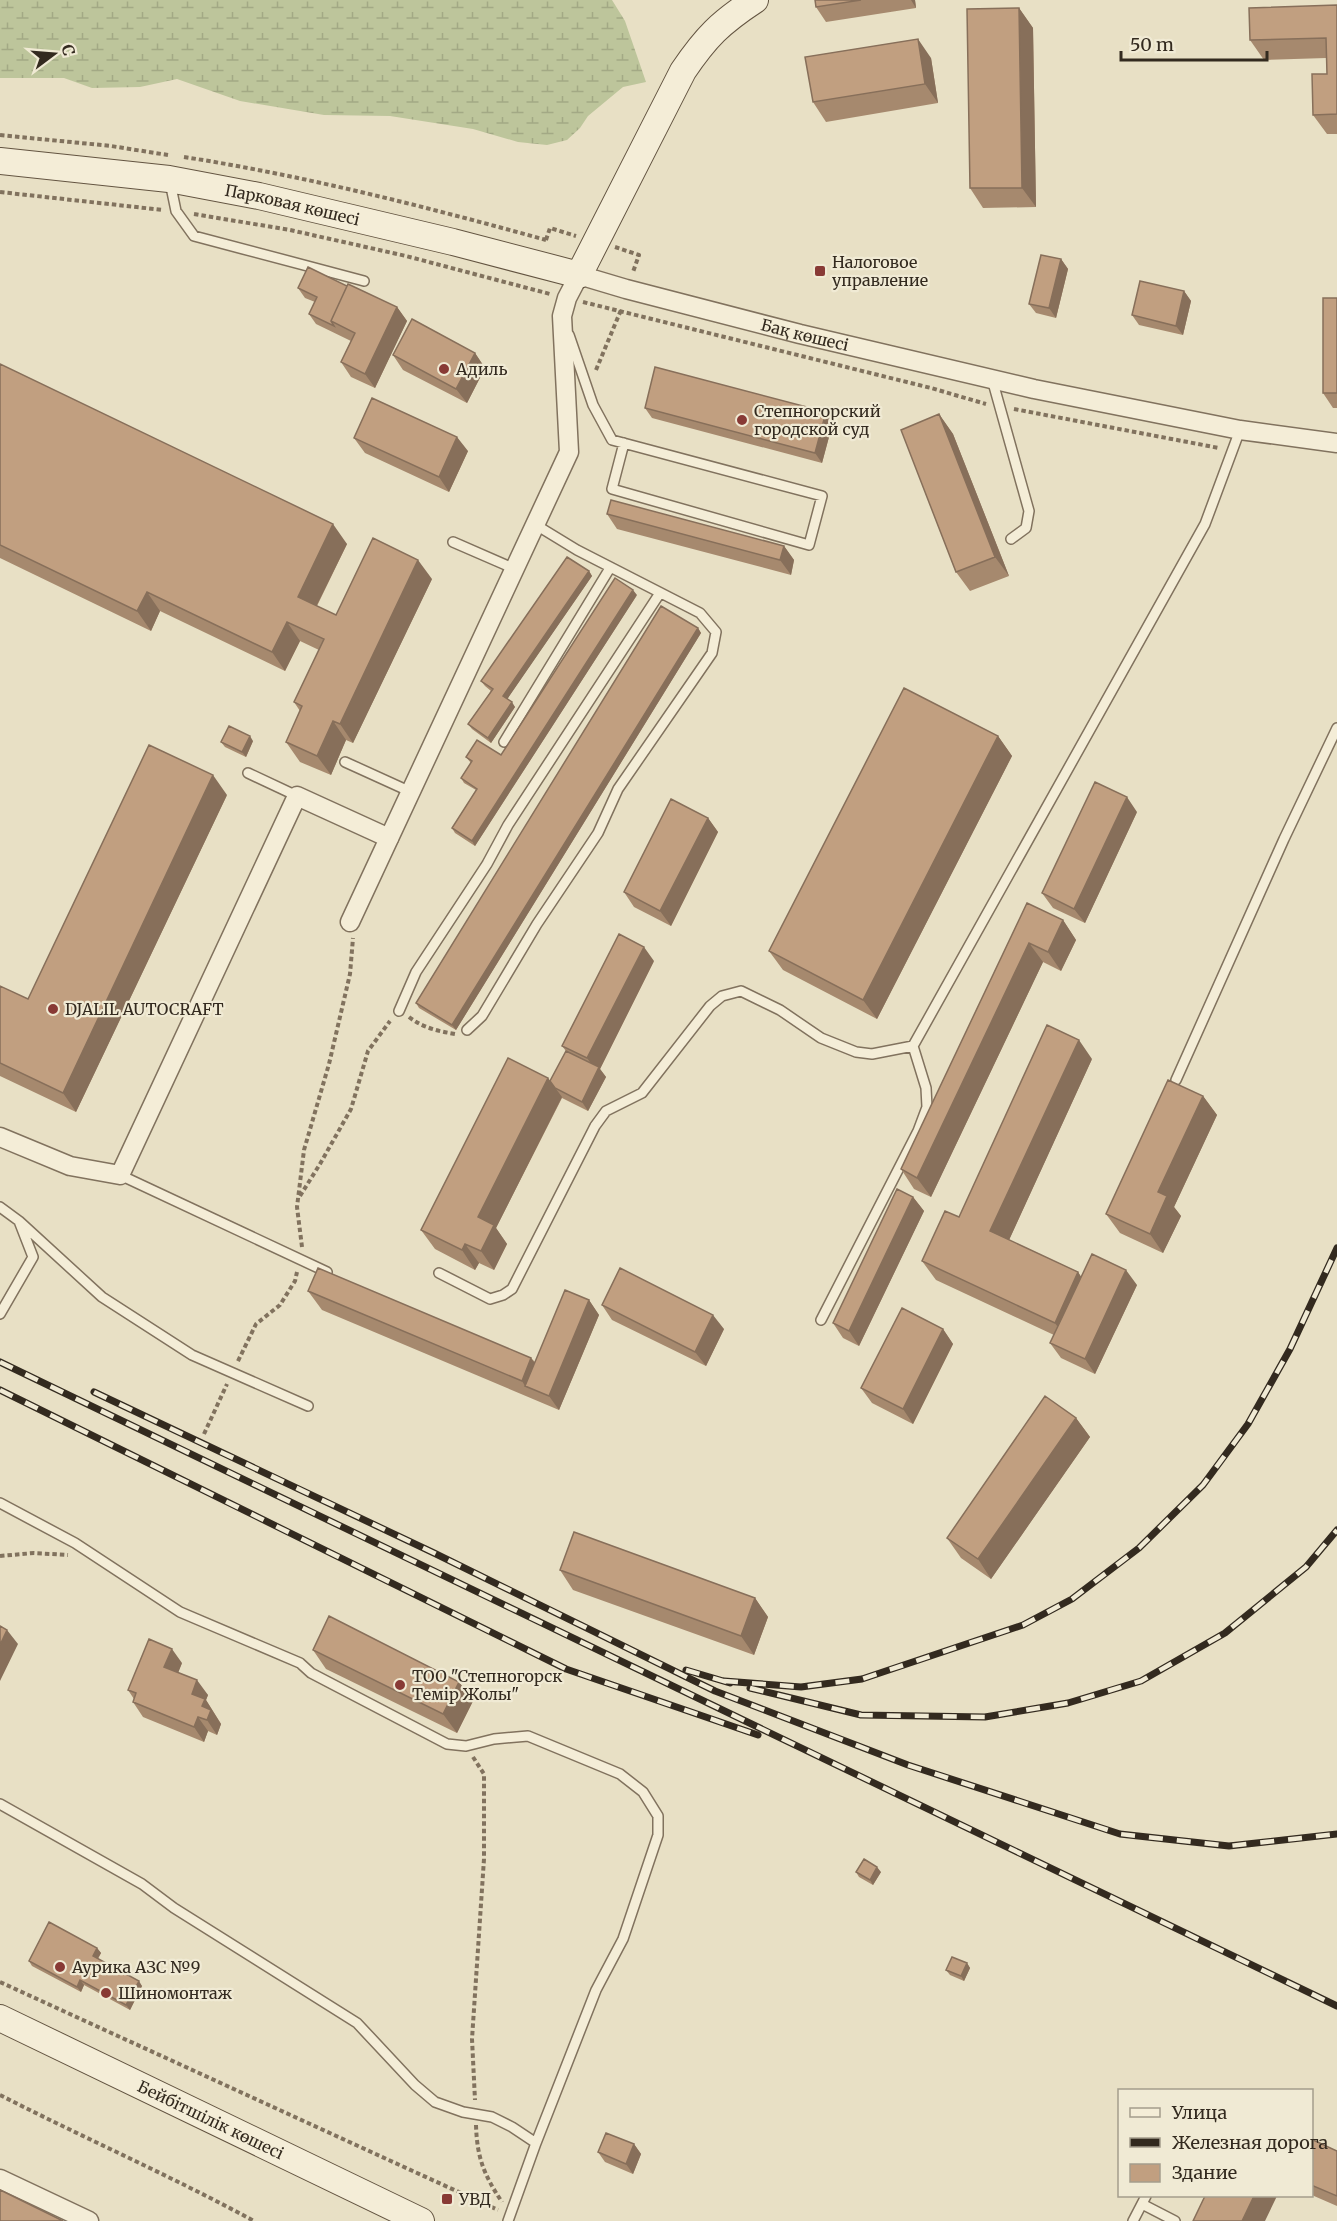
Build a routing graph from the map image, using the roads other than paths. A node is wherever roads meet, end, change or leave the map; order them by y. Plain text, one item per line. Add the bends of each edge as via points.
1 (755, 0) edge
2 (726, 10) edge
3 (0, 161) edge
4 (169, 180) junction
5 (579, 275) junction
6 (364, 281) dead end
7 (562, 316) junction
8 (992, 379) junction
9 (1240, 430) junction
10 (624, 443) junction
11 (1337, 443) edge
12 (536, 525) junction
13 (1011, 539) dead end
14 (453, 542) dead end
15 (610, 568) junction
16 (515, 569) junction
17 (660, 593) junction
18 (1337, 728) edge
19 (504, 742) dead end
20 (345, 762) dead end
21 (248, 774) dead end
22 (411, 792) junction
23 (297, 796) junction
24 (389, 838) junction
25 (350, 922) road end
26 (399, 1011) road end
27 (467, 1030) road end
28 (913, 1046) junction
29 (1176, 1080) dead end
30 (0, 1137) edge
31 (120, 1175) junction
32 (0, 1207) edge
33 (19, 1221) junction
34 (439, 1273) dead end
35 (338, 1277) edge
36 (0, 1314) edge
37 (821, 1320) dead end
38 (308, 1406) dead end
39 (0, 1503) edge
40 (0, 1804) edge
41 (0, 2018) edge
42 (536, 2144) junction
43 (0, 2179) edge
44 (1144, 2200) edge
45 (509, 2218) edge
46 (411, 2219) edge
47 (89, 2221) edge
48 (1133, 2221) edge
49 (1175, 2221) edge

1 - 2 street
2 - 5 street via 683,71
3 - 4 street, Парковая көшесі
4 - 5 street, Парковая көшесі via 259,196
4 - 6 lane via 176,211 194,236
5 - 7 street
5 - 8 street, Бақ көшесі via 800,334
7 - 10 lane via 593,405 612,440
7 - 12 street via 569,452
8 - 9 street, Бақ көшесі
8 - 13 lane via 1029,511 1026,528
9 - 11 street, Бақ көшесі
9 - 28 lane via 1204,524
10 - 10 lane via 822,496 809,544 612,489
12 - 15 lane
12 - 16 street
14 - 16 lane
15 - 17 lane
15 - 19 lane
16 - 22 street
17 - 26 lane via 416,972
17 - 27 lane via 699,613 716,632 712,653 618,789 598,832 482,1016
18 - 29 lane
20 - 22 lane
21 - 23 lane
22 - 24 street
23 - 24 street
23 - 31 street
24 - 25 street
28 - 34 lane via 872,1054 856,1052 821,1038 741,991 722,996 642,1093 606,1111 512,1289 490,1299
28 - 37 lane via 926,1088 927,1107
30 - 31 street via 70,1166
31 - 35 lane
32 - 33 lane
33 - 36 lane via 33,1257
33 - 38 lane via 102,1297 192,1355
39 - 42 lane via 75,1543 180,1612 300,1663 311,1673 447,1744 466,1746 528,1736 620,1773 643,1792 658,1816 658,1835 623,1939 596,1990
40 - 42 lane via 142,1884 357,2023 435,2102 492,2117
41 - 46 street, Бейбітшілік көшесі
42 - 45 lane
43 - 47 street
44 - 48 lane
44 - 49 lane

